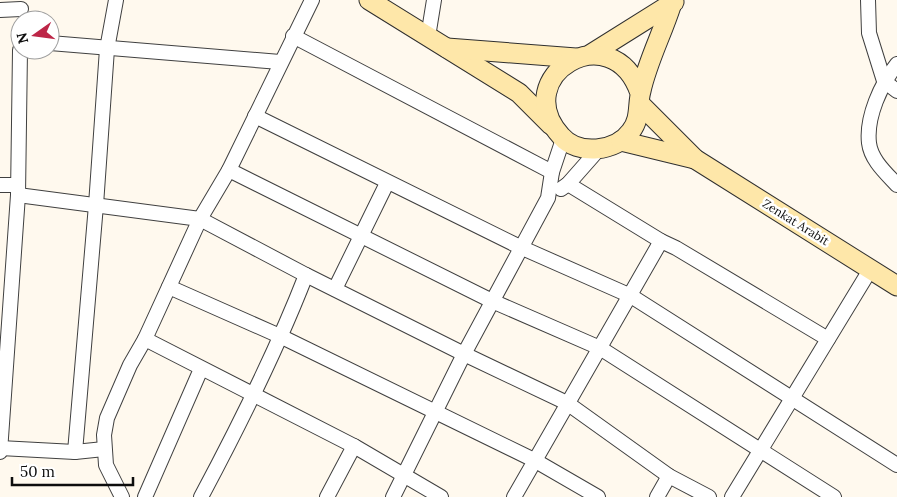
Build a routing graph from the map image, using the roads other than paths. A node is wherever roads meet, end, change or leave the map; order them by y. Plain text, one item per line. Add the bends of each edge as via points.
1 (116, 0) edge
2 (312, 0) edge
3 (369, 0) edge
4 (434, 0) edge
5 (868, 0) edge
6 (671, 2) edge
7 (293, 36) junction
8 (436, 42) junction
9 (60, 44) edge
10 (107, 49) junction
11 (584, 56) junction
12 (20, 60) edge
13 (280, 62) junction
14 (897, 64) edge
15 (884, 81) junction
16 (897, 91) edge
17 (640, 99) junction
18 (255, 116) junction
19 (558, 133) junction
20 (621, 141) junction
21 (598, 150) junction
22 (695, 159) junction
23 (229, 170) junction
24 (552, 172) junction
25 (387, 183) junction
26 (568, 184) junction
27 (0, 185) edge
28 (897, 185) edge
29 (18, 190) junction
30 (548, 198) junction
31 (96, 205) junction
32 (200, 219) junction
33 (361, 235) junction
34 (661, 241) junction
35 (520, 247) junction
36 (870, 270) junction
37 (306, 275) junction
38 (897, 286) edge
39 (169, 287) junction
40 (335, 289) junction
41 (631, 296) junction
42 (492, 301) junction
43 (4, 336) edge
44 (282, 337) junction
45 (145, 339) junction
46 (828, 339) junction
47 (600, 348) junction
48 (464, 354) junction
49 (201, 369) junction
50 (255, 395) junction
51 (791, 398) junction
52 (567, 403) junction
53 (436, 414) junction
54 (354, 446) junction
55 (0, 448) edge
56 (760, 449) junction
57 (104, 450) junction
58 (0, 452) edge
59 (75, 452) junction
60 (534, 460) junction
61 (897, 465) edge
62 (404, 475) junction
63 (668, 476) junction
64 (122, 497) edge
65 (145, 497) edge
66 (202, 497) edge
67 (327, 497) edge
68 (393, 497) edge
69 (441, 497) edge
70 (514, 497) edge
71 (598, 497) edge
72 (657, 497) edge
73 (709, 497) edge
74 (732, 497) edge
75 (834, 497) edge

1 - 10 street
2 - 7 street
3 - 8 main road
4 - 8 street
5 - 15 street via 869,33
6 - 11 main road
6 - 17 main road
7 - 13 street
7 - 24 street
8 - 11 main road
8 - 19 main road via 519,93
9 - 10 street
10 - 13 street
10 - 31 street
11 - 17 main road via 609,57 625,66 636,81
11 - 19 main road via 562,66 546,94 546,111
12 - 29 street
13 - 18 street
14 - 15 street
15 - 16 street
15 - 28 street via 870,128 869,144 875,160
17 - 20 main road via 638,119
17 - 22 main road
18 - 23 street
18 - 25 street
19 - 21 main road via 579,148
19 - 24 street
20 - 21 main road
20 - 22 main road
21 - 26 street
22 - 36 main road, Zenkat Arabit
23 - 32 street
23 - 33 street
24 - 30 street
25 - 33 street
25 - 35 street
26 - 30 street
26 - 34 street
27 - 29 street
29 - 31 street
29 - 43 street
30 - 35 street
31 - 32 street
31 - 59 street
32 - 37 street
32 - 39 street
33 - 40 street
33 - 42 street
34 - 41 street
34 - 46 street
35 - 41 street
35 - 42 street
36 - 38 main road, Zenkat Arabit
36 - 46 street
37 - 40 street
37 - 44 street
39 - 44 street
39 - 45 street
40 - 48 street
41 - 47 street
41 - 51 street
42 - 47 street
42 - 48 street
43 - 55 street
44 - 50 street
44 - 53 street
45 - 49 street
45 - 57 street via 107,418
46 - 51 street
47 - 52 street
47 - 56 street
48 - 52 street
48 - 53 street
49 - 50 street
49 - 65 street
50 - 54 street
50 - 66 street
51 - 56 street
51 - 61 street
52 - 60 street
52 - 63 street
53 - 60 street
53 - 62 street
54 - 62 street
54 - 67 street
55 - 58 street
55 - 59 street
56 - 74 street
56 - 75 street
57 - 59 street
57 - 64 street via 106,465
60 - 70 street
60 - 71 street
62 - 68 street
62 - 69 street
63 - 72 street
63 - 73 street

